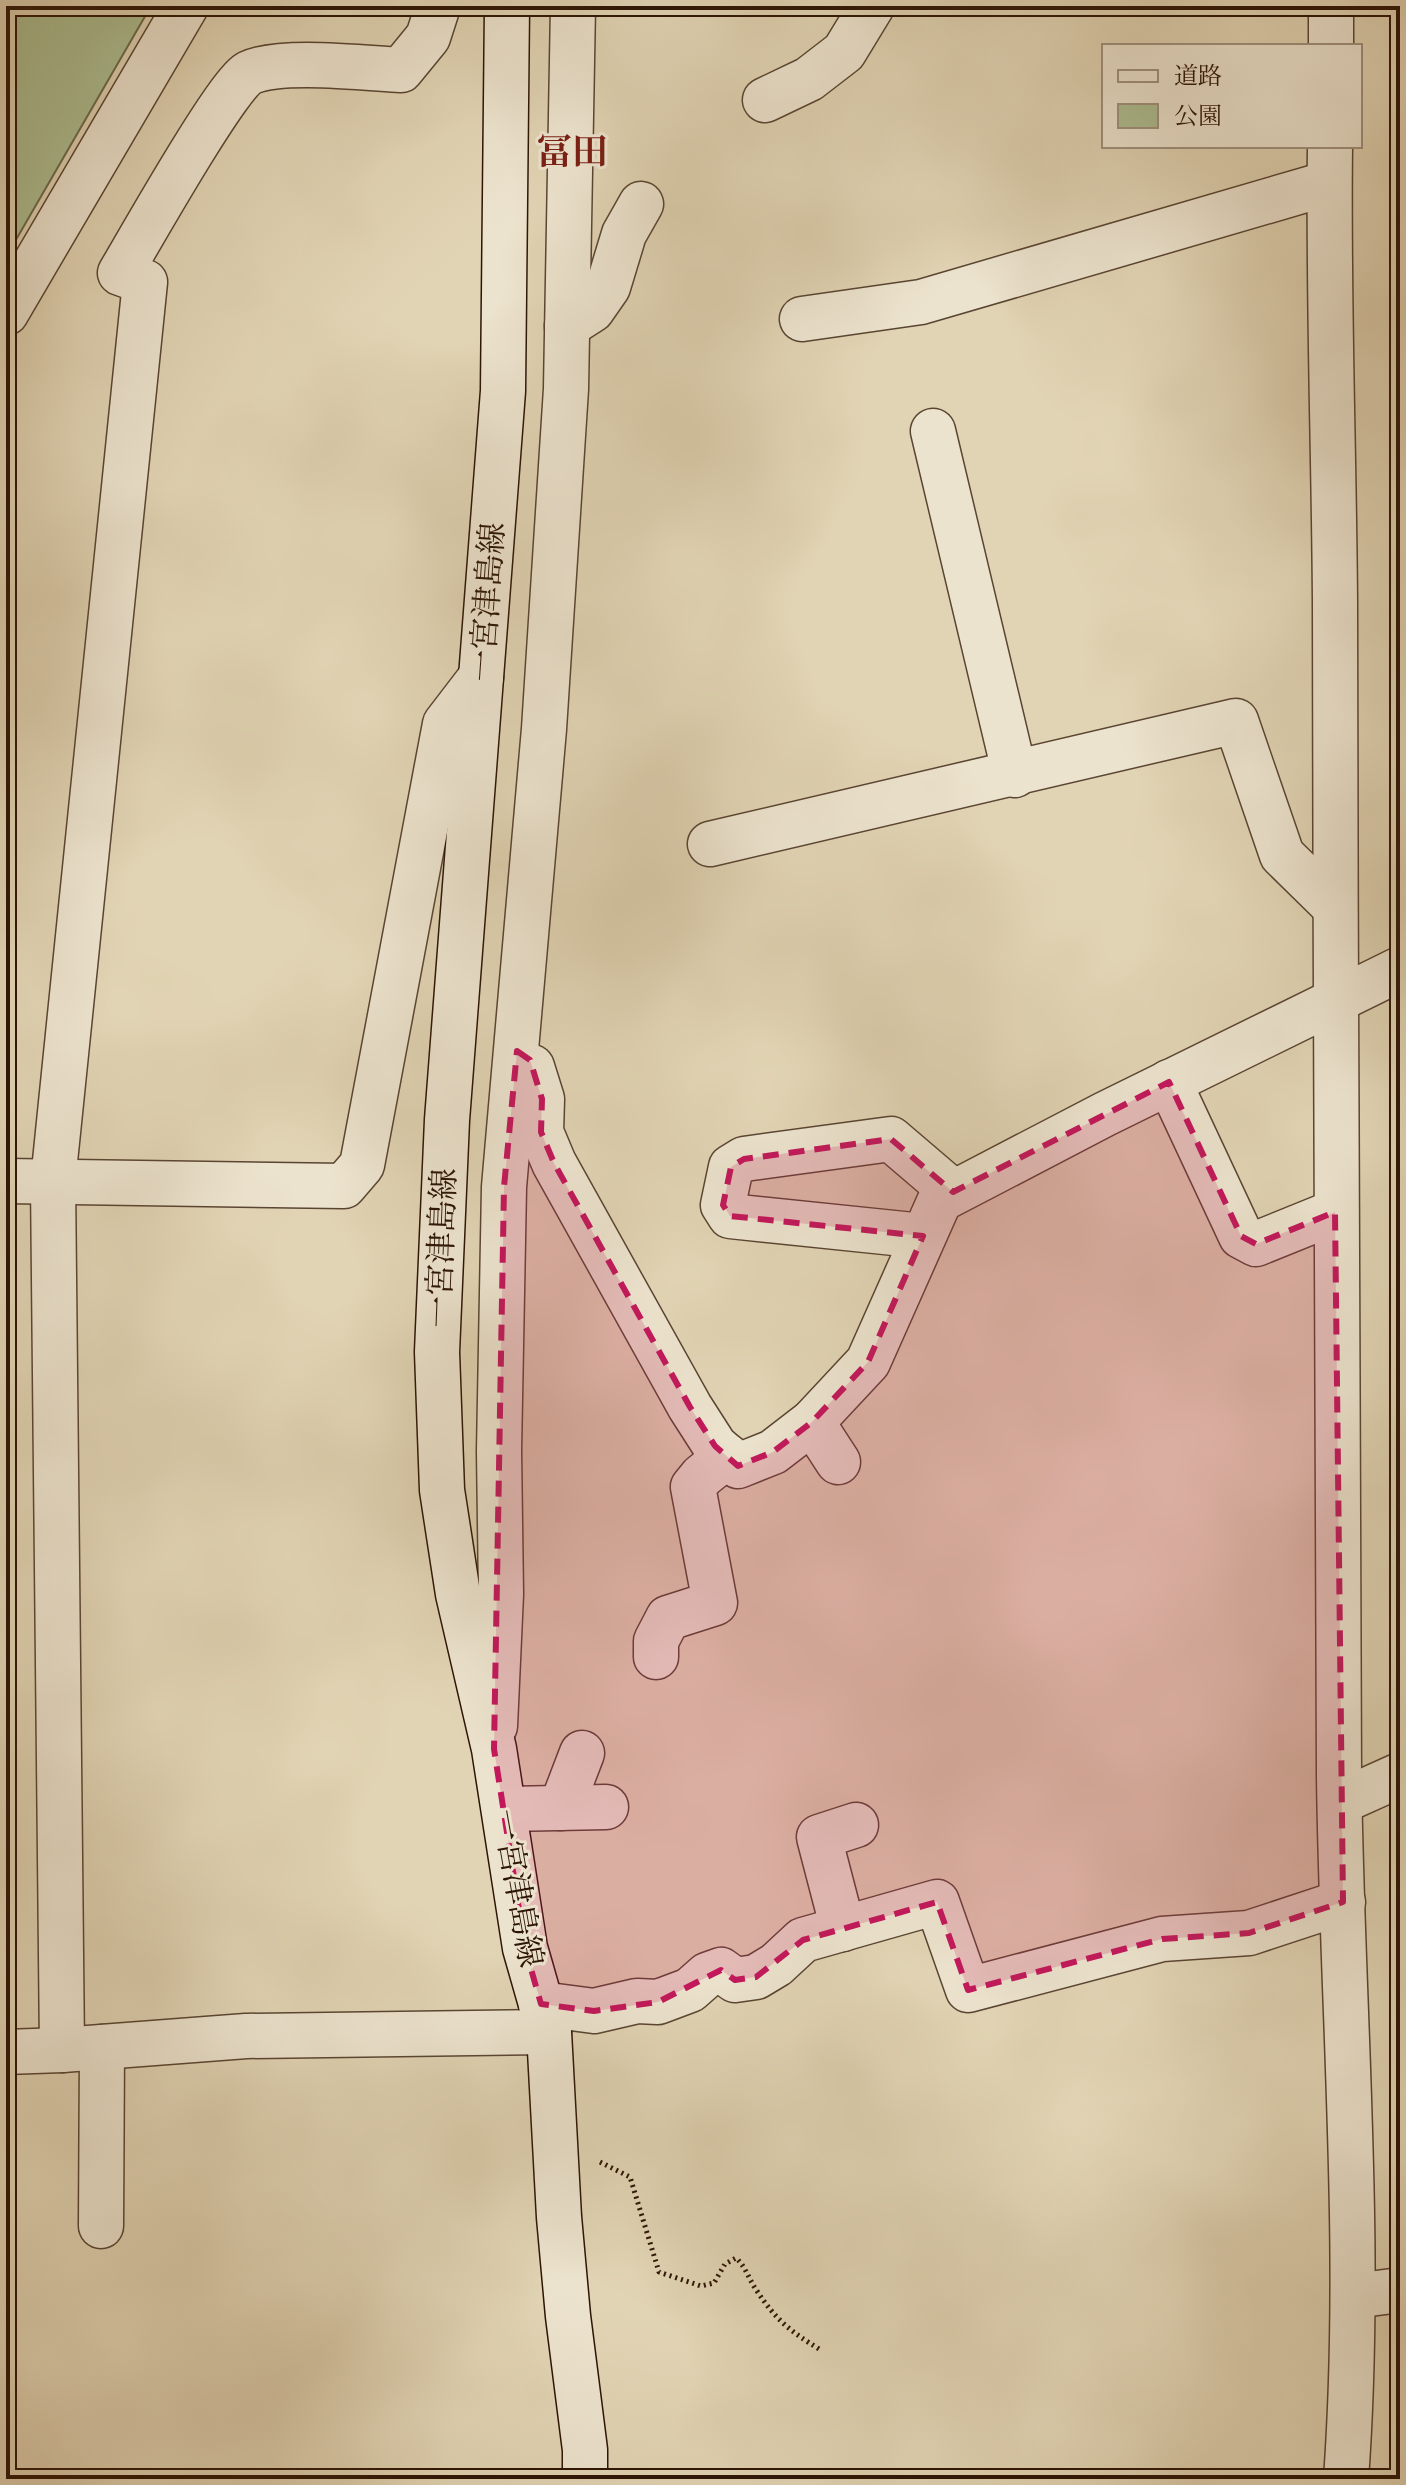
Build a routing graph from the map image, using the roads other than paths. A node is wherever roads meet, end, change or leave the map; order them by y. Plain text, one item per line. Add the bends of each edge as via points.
1 (186, 6) edge
2 (438, 6) edge
3 (507, 6) edge
4 (573, 6) edge
5 (872, 6) edge
6 (1331, 6) edge
7 (1331, 44) edge
8 (765, 100) dead end
9 (1330, 164) edge
10 (641, 204) dead end
11 (6, 313) edge
12 (802, 319) dead end
13 (567, 326) junction
14 (933, 431) dead end
15 (481, 677) junction
16 (1015, 775) junction
17 (710, 844) dead end
18 (1335, 907) junction
19 (1400, 969) edge
20 (1335, 1000) junction
21 (517, 1051) junction
22 (1169, 1082) junction
23 (6, 1181) edge
24 (53, 1181) junction
25 (953, 1192) junction
26 (1335, 1212) junction
27 (923, 1236) junction
28 (812, 1422) junction
29 (727, 1456) junction
30 (838, 1462) dead end
31 (656, 1657) dead end
32 (494, 1749) junction
33 (582, 1753) dead end
34 (1400, 1775) edge
35 (1340, 1802) junction
36 (606, 1807) dead end
37 (561, 1808) junction
38 (504, 1809) junction
39 (856, 1825) dead end
40 (1343, 1902) junction
41 (843, 1929) junction
42 (545, 2018) junction
43 (82, 2048) junction
44 (6, 2052) edge
45 (101, 2226) dead end
46 (1400, 2290) edge
47 (1354, 2296) junction
48 (585, 2479) edge
49 (1346, 2479) edge

1 - 11 street
2 - 24 street via 428,37 401,70 274,65 246,73 120,273 145,282
3 - 15 street, 一宮津島線 via 503,391
4 - 13 street
5 - 8 street via 844,52 809,79
6 - 7 street
9 - 12 street via 921,302
9 - 18 street
10 - 13 street via 624,234 608,287 592,310
13 - 21 street via 544,729
14 - 16 street
15 - 24 street via 445,724 362,1165 344,1186
15 - 32 street, 一宮津島線 via 447,1120 437,1352 442,1490 458,1594
16 - 17 street
16 - 18 street via 1236,721 1282,855
18 - 20 street
19 - 20 street
20 - 22 street
20 - 26 street
21 - 29 street via 530,1060 542,1099 541,1132 554,1163 690,1407
21 - 32 street via 504,1187 501,1594
22 - 25 street
22 - 26 street via 1241,1236 1256,1244
23 - 24 street
24 - 43 street
25 - 27 street via 940,1200
25 - 27 street via 889,1121 744,1159 731,1167 723,1205 730,1216
26 - 35 street
27 - 28 street via 868,1362
28 - 29 street via 773,1452 738,1466
28 - 30 street
29 - 31 street via 693,1487 715,1603 668,1618 656,1641
32 - 38 street, 一宮津島線
33 - 37 street
34 - 35 street
35 - 40 street
36 - 37 street
37 - 38 street
38 - 42 street, 一宮津島線 via 525,1948
39 - 41 street via 819,1837
40 - 41 street via 1249,1933 1162,1939 968,1990 937,1902
40 - 47 street
41 - 42 street via 803,1940 756,1977 735,1980 721,1970 658,2002
42 - 43 street
42 - 48 street, 一宮津島線
43 - 44 street
43 - 45 street
46 - 47 street
47 - 49 street

